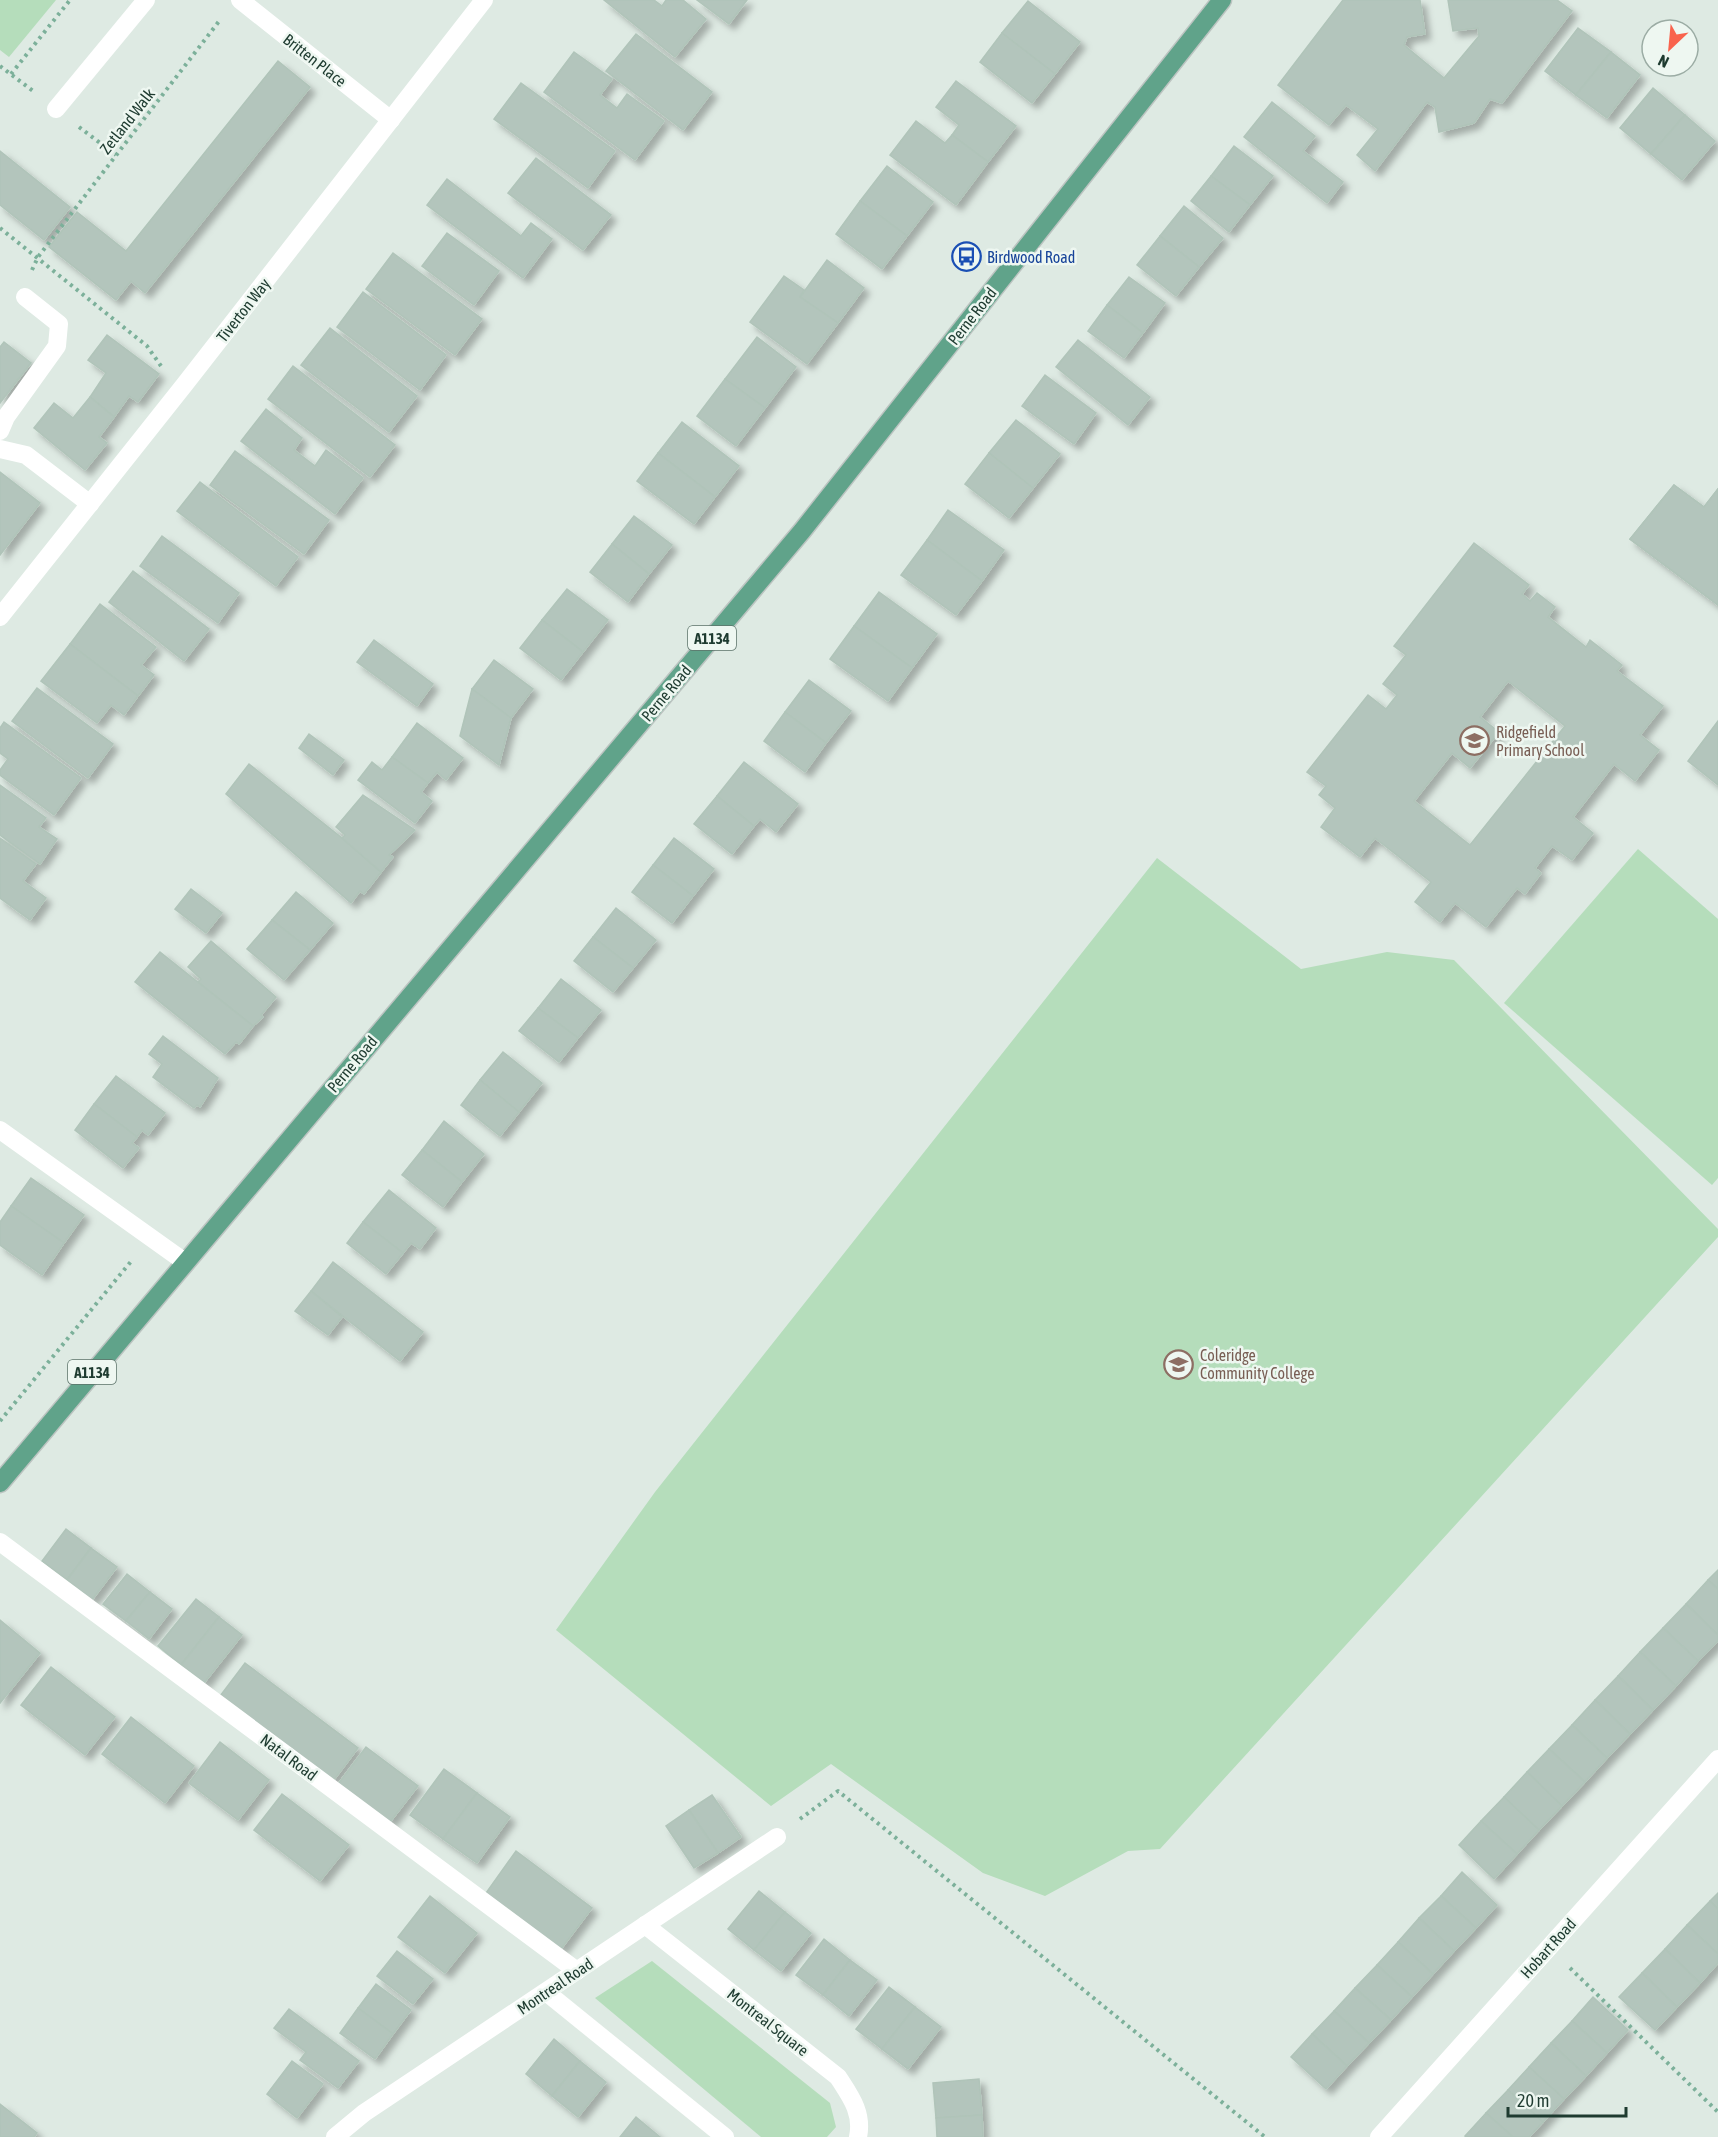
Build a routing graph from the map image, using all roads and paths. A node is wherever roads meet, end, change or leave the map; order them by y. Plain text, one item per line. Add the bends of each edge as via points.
1 (70, 0) edge
2 (146, 0) edge
3 (240, 0) edge
4 (484, 0) edge
5 (1222, 0) edge
6 (221, 18) dead end
7 (11, 74) dead end
8 (56, 109) dead end
9 (391, 120) junction
10 (0, 228) edge
11 (38, 257) junction
12 (25, 297) dead end
13 (185, 384) junction
14 (0, 431) edge
15 (0, 449) edge
16 (90, 504) junction
17 (0, 617) edge
18 (0, 1130) edge
19 (151, 1237) junction
20 (185, 1262) junction
21 (0, 1421) edge
22 (0, 1483) edge
23 (0, 1542) edge
24 (1718, 1759) edge
25 (777, 1837) joint
26 (645, 1925) junction
27 (1548, 1948) junction
28 (577, 1971) junction
29 (546, 1992) junction
30 (1718, 2112) edge
31 (335, 2137) edge
32 (725, 2137) edge
33 (858, 2137) edge
34 (1265, 2137) edge
35 (1379, 2137) edge

1 - 7 path
2 - 8 street
3 - 9 street, Britten Place
4 - 9 street, Tiverton Way
5 - 20 main road, Perne Road / A1134 via 802,531
6 - 11 path, Zetland Walk
9 - 13 street, Tiverton Way
10 - 11 path
11 - 13 path via 147,346 160,365
12 - 14 street via 58,324 57,346
13 - 16 street, Tiverton Way
15 - 16 street via 26,455
16 - 17 street, Tiverton Way
18 - 19 street
19 - 20 street
19 - 21 path
20 - 22 main road, Perne Road / A1134
23 - 28 street, Natal Road
24 - 27 street, Hobart Road
25 - 26 street, Montreal Road
25 - 34 path via 838,1791
26 - 28 street, Montreal Road
26 - 33 street, Montreal Square via 838,2077 856,2105
27 - 30 path
27 - 35 street, Hobart Road
28 - 29 street, Montreal Road
29 - 31 street, Montreal Road via 364,2113
29 - 32 street

